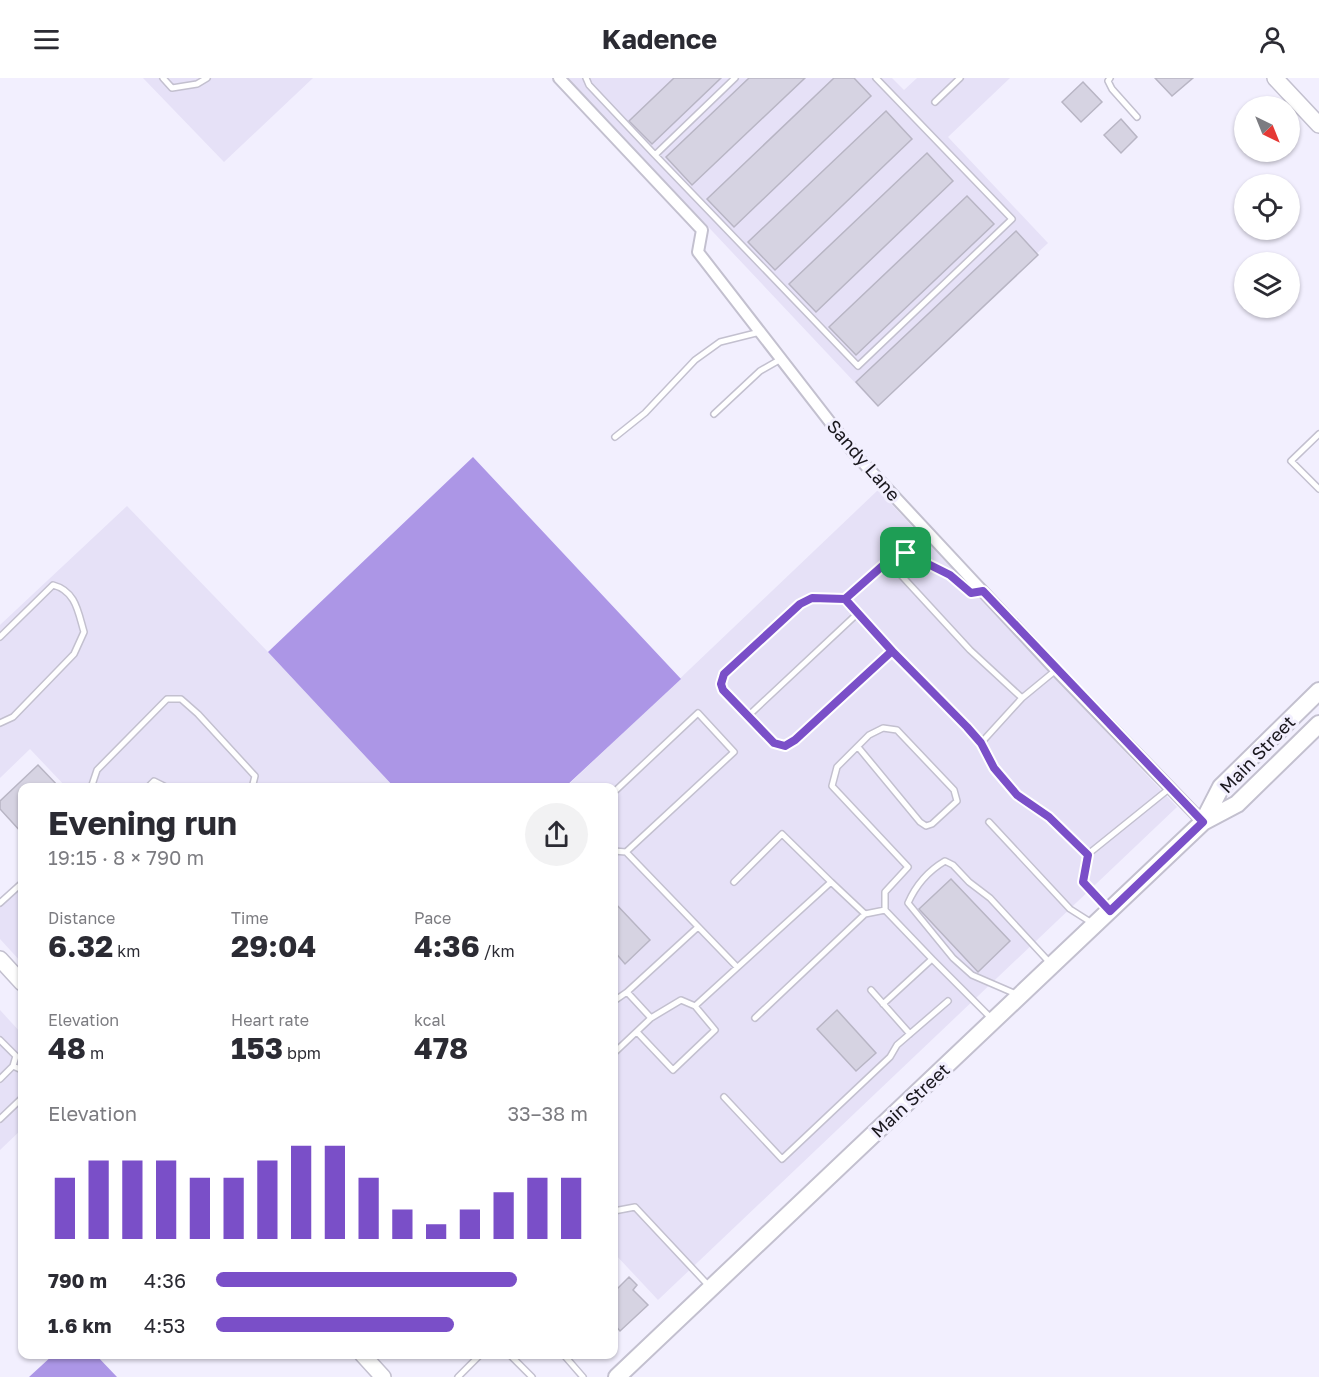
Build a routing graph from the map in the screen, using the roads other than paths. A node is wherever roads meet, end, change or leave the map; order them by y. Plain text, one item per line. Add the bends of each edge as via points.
1 (163, 78) edge
2 (207, 78) edge
3 (559, 78) edge
4 (586, 78) edge
5 (735, 78) edge
6 (876, 78) edge
7 (960, 78) edge
8 (1110, 78) edge
9 (1275, 78) edge
10 (935, 102) dead end
11 (1137, 117) dead end
12 (1319, 125) edge
13 (655, 155) junction
14 (762, 332) junction
15 (782, 358) junction
16 (714, 414) dead end
17 (1319, 434) edge
18 (615, 437) dead end
19 (1319, 489) edge
20 (888, 561) junction
21 (983, 591) junction
22 (845, 599) junction
23 (858, 613) junction
24 (0, 637) edge
25 (892, 651) junction
26 (1056, 670) junction
27 (1319, 691) edge
28 (1022, 698) junction
29 (748, 716) junction
30 (0, 723) edge
31 (1319, 724) edge
32 (981, 743) junction
33 (858, 747) junction
34 (93, 783) edge
35 (253, 783) edge
36 (618, 788) edge
37 (1170, 788) junction
38 (989, 822) dead end
39 (1203, 822) junction
40 (618, 851) edge
41 (626, 852) junction
42 (1088, 855) junction
43 (734, 882) dead end
44 (831, 882) junction
45 (18, 887) edge
46 (0, 903) edge
47 (885, 910) junction
48 (1110, 911) junction
49 (864, 914) junction
50 (1095, 925) junction
51 (698, 927) junction
52 (0, 959) edge
53 (933, 959) junction
54 (1052, 966) junction
55 (737, 967) junction
56 (18, 979) edge
57 (871, 990) dead end
58 (627, 992) junction
59 (618, 996) edge
60 (1020, 996) junction
61 (948, 1001) dead end
62 (884, 1004) junction
63 (695, 1006) junction
64 (651, 1018) junction
65 (754, 1018) dead end
66 (994, 1021) junction
67 (637, 1032) junction
68 (910, 1034) junction
69 (0, 1040) edge
70 (618, 1049) edge
71 (13, 1066) junction
72 (18, 1068) edge
73 (0, 1079) edge
74 (724, 1097) dead end
75 (18, 1102) edge
76 (0, 1119) edge
77 (618, 1210) edge
78 (711, 1288) junction
79 (367, 1359) edge
80 (476, 1359) edge
81 (514, 1359) edge
82 (568, 1359) edge
83 (383, 1377) edge
84 (458, 1377) edge
85 (532, 1377) edge
86 (584, 1377) edge
87 (617, 1377) edge

1 - 2 lane via 172,88 197,84
3 - 14 street, Sandy Lane via 702,230 698,252
4 - 13 lane
5 - 13 lane
6 - 13 lane via 1012,219 858,366
7 - 10 lane
8 - 11 lane via 1112,89
9 - 12 street
14 - 15 street, Sandy Lane
14 - 18 lane via 720,342
15 - 16 lane via 760,371
15 - 21 street, Sandy Lane via 854,453
17 - 19 lane via 1291,461
20 - 21 lane via 906,553 950,575 971,593
20 - 22 lane
20 - 28 lane via 970,650
21 - 26 street, Sandy Lane
22 - 23 lane
22 - 29 lane via 812,598 800,604 724,674 723,690
23 - 25 lane
23 - 29 lane
24 - 30 lane via 54,585 74,598 84,632 74,654 14,717
25 - 29 lane via 785,746 774,743
25 - 32 lane
26 - 28 lane
26 - 37 street, Sandy Lane
27 - 39 main road, Main Street via 1221,788
28 - 32 lane
31 - 39 main road, Main Street via 1237,804
32 - 42 lane via 994,768 1017,795 1049,817
33 - 33 lane via 883,728 897,730 954,790 957,801 926,826
33 - 47 lane via 837,767 832,786 908,867 885,892
34 - 35 lane via 97,770 167,699 180,699 198,714 255,776
36 - 41 lane via 698,713 734,752
37 - 39 street, Sandy Lane
37 - 42 lane
38 - 50 lane via 1070,909
39 - 48 main road, Main Street
40 - 41 lane
41 - 51 lane
42 - 48 lane via 1083,882
43 - 44 lane via 782,834
44 - 49 lane
44 - 55 lane
45 - 46 lane
47 - 49 lane
47 - 53 lane
48 - 50 main road, Main Street
49 - 65 lane
50 - 54 main road, Main Street
51 - 55 lane
51 - 58 lane
52 - 56 street
53 - 62 lane
53 - 66 lane
54 - 60 main road, Main Street
54 - 60 lane via 990,898 953,865 945,861 932,868 908,903 972,975
55 - 63 lane
57 - 62 lane
58 - 59 lane
58 - 64 lane
60 - 66 main road, Main Street
61 - 68 lane
62 - 68 lane
63 - 64 lane via 681,1000
63 - 67 lane via 715,1030 673,1070
64 - 67 lane
66 - 78 main road, Main Street
67 - 70 lane
68 - 74 lane via 782,1159
69 - 71 lane via 16,1056
71 - 72 lane
71 - 73 lane
75 - 76 lane
77 - 78 lane via 635,1207
78 - 87 main road, Main Street
79 - 83 street
80 - 84 lane
81 - 85 lane
82 - 86 lane

